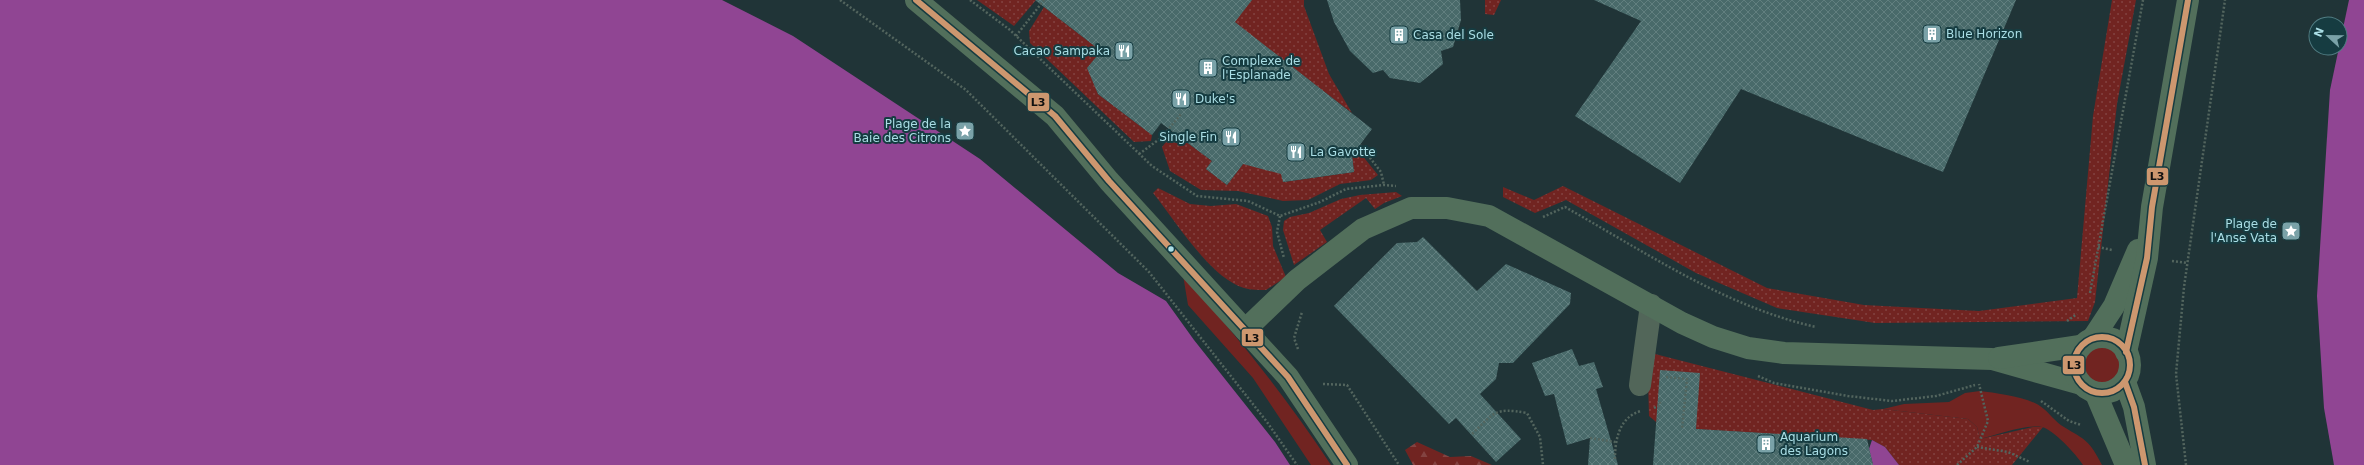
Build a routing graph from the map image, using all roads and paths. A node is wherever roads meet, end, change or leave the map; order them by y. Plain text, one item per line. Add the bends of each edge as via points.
1 (840, 0) edge
2 (916, 0) edge
3 (970, 0) edge
4 (1044, 0) edge
5 (2144, 0) edge
6 (2188, 0) edge
7 (2225, 0) edge
8 (1047, 3) dead end
9 (1016, 36) junction
10 (1182, 113) dead end
11 (1360, 145) dead end
12 (1139, 154) junction
13 (1384, 185) junction
14 (1402, 187) dead end
15 (2152, 207) junction
16 (1280, 216) junction
17 (1540, 218) dead end
18 (1285, 259) dead end
19 (2089, 299) dead end
20 (1651, 305) junction
21 (2082, 311) dead end
22 (2062, 324) dead end
23 (1821, 328) dead end
24 (1245, 330) junction
25 (2086, 342) junction
26 (2126, 352) junction
27 (1992, 359) junction
28 (2124, 382) junction
29 (1662, 384) dead end
30 (1978, 384) dead end
31 (1640, 385) dead end
32 (2089, 389) junction
33 (1661, 398) dead end
34 (1651, 408) dead end
35 (1644, 410) dead end
36 (1682, 429) dead end
37 (1472, 434) dead end
38 (1590, 438) dead end
39 (1615, 442) junction
40 (1977, 447) junction
41 (1615, 459) dead end
42 (2030, 462) dead end
43 (1297, 465) edge
44 (1347, 465) edge
45 (1542, 465) edge
46 (1957, 465) edge
47 (2126, 465) edge
48 (2145, 465) edge
49 (2186, 465) edge

1 - 43 path via 966,90 1149,272 1254,405
2 - 24 main road via 1055,116 1109,181
3 - 9 path
4 - 8 path
4 - 9 path
5 - 19 path
6 - 15 main road
7 - 49 path via 2184,287 2176,374
9 - 12 path
10 - 12 path via 1161,138
11 - 13 path via 1381,172
12 - 16 path via 1197,196 1248,201
13 - 14 path
13 - 16 path via 1346,189 1320,202
15 - 25 main road via 2130,270 2114,306
15 - 26 main road via 2147,258
16 - 18 path via 1277,232
17 - 23 path via 1564,207 1714,290 1791,322
20 - 24 main road via 1489,216 1453,208 1411,208 1363,229 1297,280
20 - 27 main road via 1699,332 1748,348 1784,353
20 - 31 lane
21 - 22 path
24 - 44 main road via 1288,377 1328,433
25 - 26 main road via 2107,337 2120,343
25 - 27 main road
25 - 32 main road via 2074,360 2075,374
26 - 28 main road via 2129,355 2130,370
27 - 32 main road
28 - 32 main road via 2111,392
28 - 48 main road via 2134,407
29 - 36 path via 1663,377 1688,379
30 - 40 path via 1988,421
32 - 47 main road
33 - 34 path via 1660,404
35 - 39 path via 1621,426
37 - 45 path via 1496,412 1507,409 1526,413 1540,437
38 - 39 path
39 - 41 path
40 - 42 path via 2008,452
40 - 46 path

